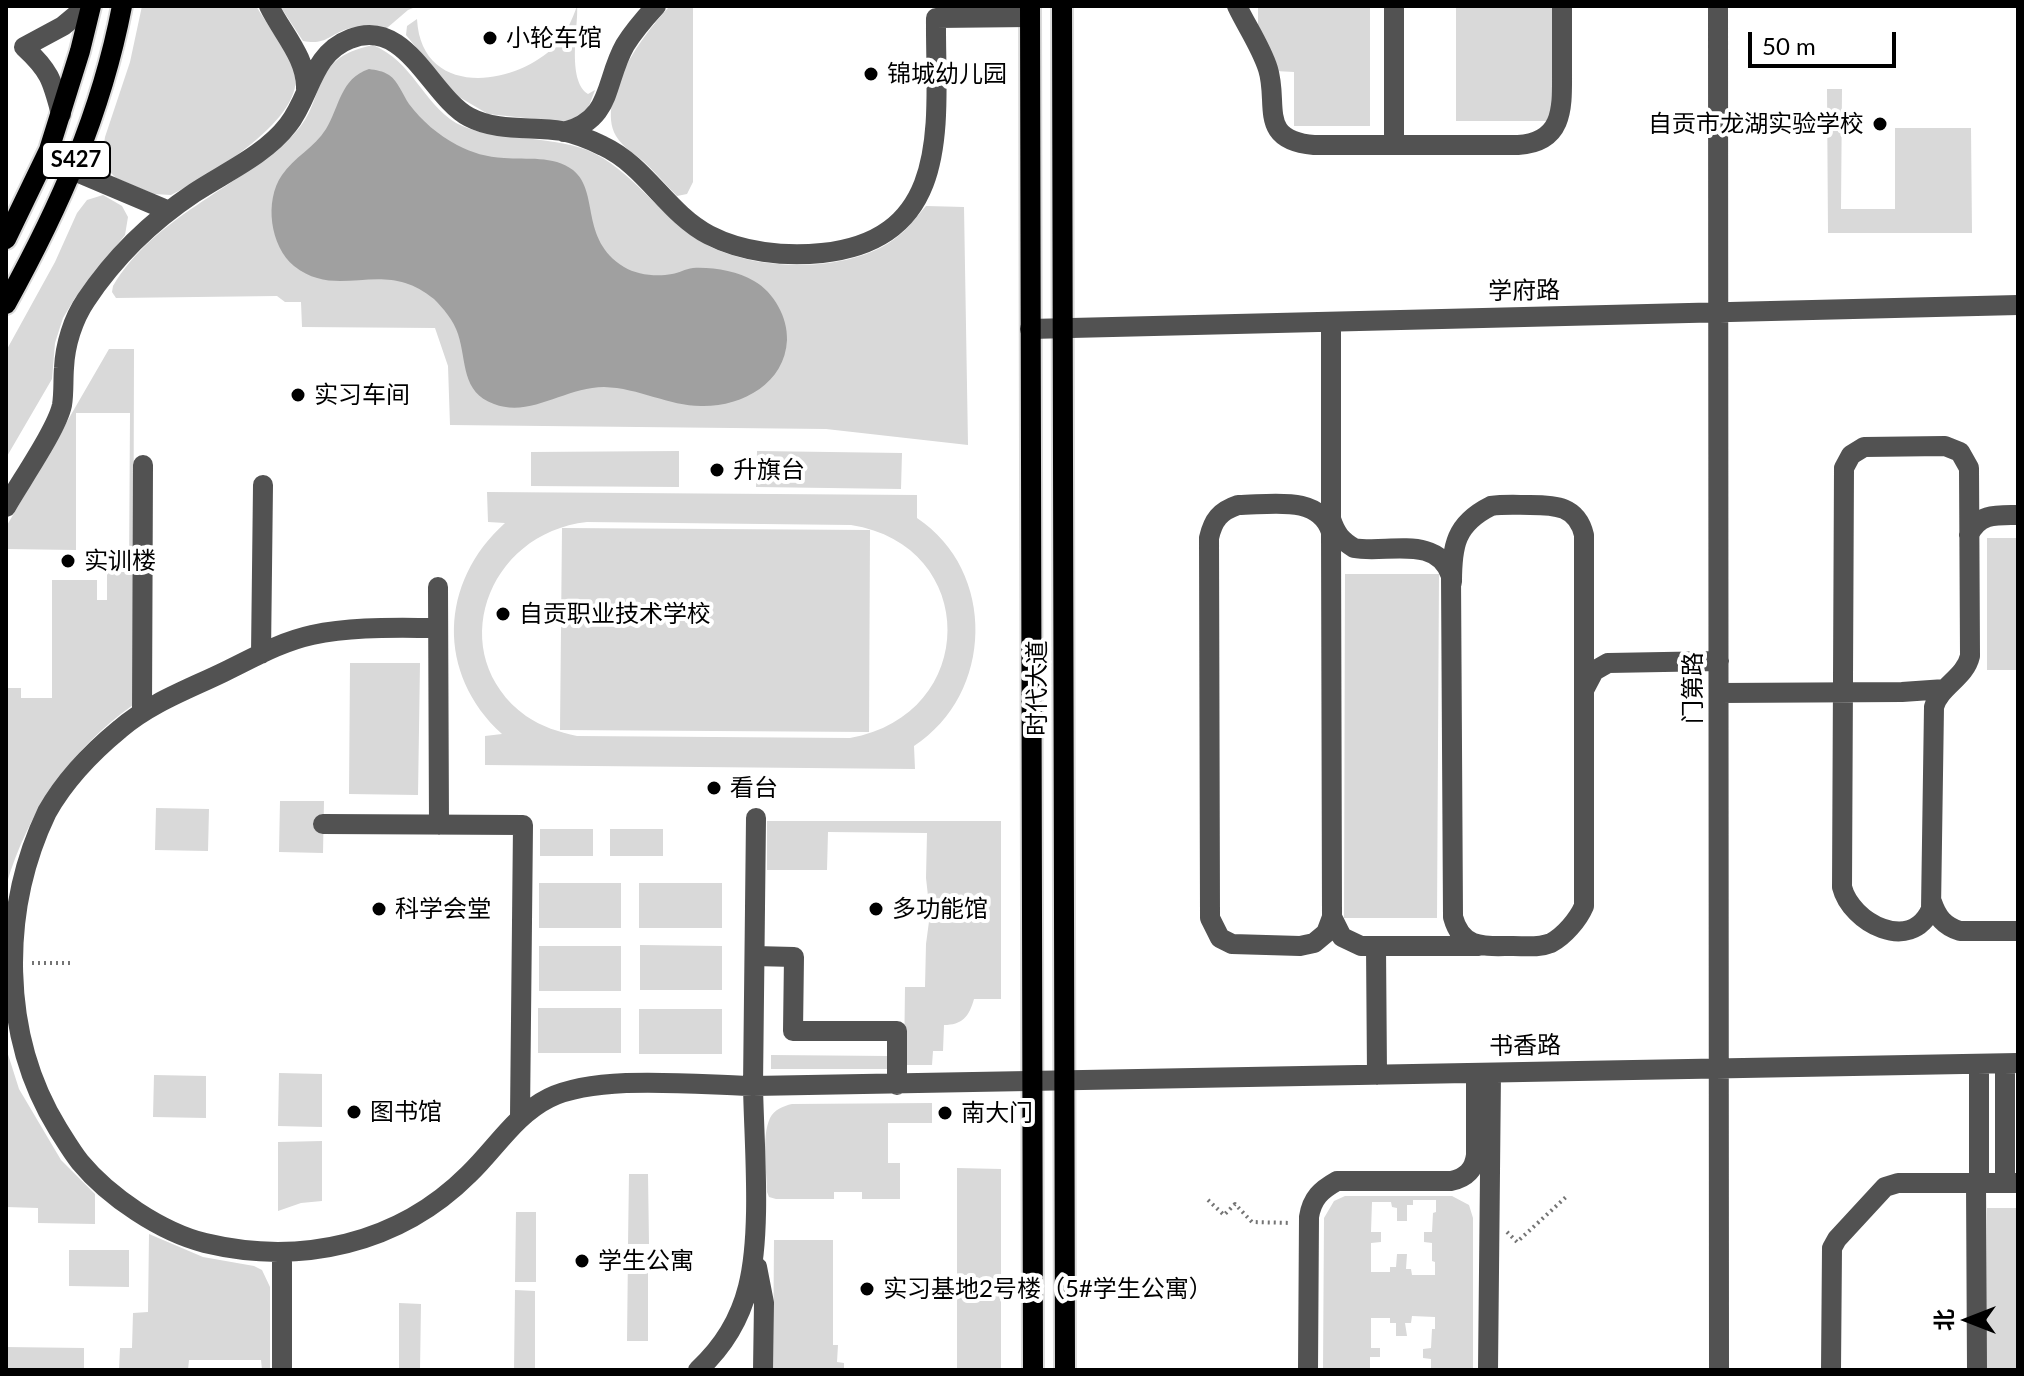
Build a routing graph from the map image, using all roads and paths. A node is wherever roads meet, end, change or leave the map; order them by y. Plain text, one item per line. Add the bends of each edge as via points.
1 (89, 6) edge
2 (122, 6) edge
3 (269, 6) edge
4 (656, 6) edge
5 (1062, 6) edge
6 (1237, 6) edge
7 (1394, 6) edge
8 (1562, 6) edge
9 (1718, 6) edge
10 (1030, 11) edge
11 (287, 39) junction
12 (15, 46) edge
13 (335, 48) junction
14 (306, 89) junction
15 (61, 114) junction
16 (597, 115) junction
17 (564, 132) junction
18 (1394, 145) junction
19 (607, 148) junction
20 (72, 170) junction
21 (169, 211) junction
22 (6, 239) edge
23 (6, 304) edge
24 (2018, 305) edge
25 (1718, 313) junction
26 (1331, 322) junction
27 (1063, 328) junction
28 (1030, 329) junction
29 (143, 465) dead end
30 (263, 485) dead end
31 (1969, 493) junction
32 (6, 507) edge
33 (1991, 515) junction
34 (2018, 515) edge
35 (1331, 519) junction
36 (1969, 535) junction
37 (1458, 536) junction
38 (1361, 549) junction
39 (1425, 550) junction
40 (1452, 582) junction
41 (1332, 584) junction
42 (438, 587) dead end
43 (438, 628) junction
44 (1584, 632) junction
45 (261, 654) junction
46 (1618, 661) junction
47 (1719, 661) junction
48 (1945, 689) junction
49 (1584, 690) junction
50 (1843, 692) junction
51 (1911, 692) junction
52 (1719, 693) junction
53 (142, 713) junction
54 (1933, 715) junction
55 (756, 818) dead end
56 (323, 824) dead end
57 (439, 825) junction
58 (1932, 902) junction
59 (1332, 917) junction
60 (1453, 917) junction
61 (2018, 931) edge
62 (1300, 946) junction
63 (1368, 946) junction
64 (1422, 946) junction
65 (1483, 946) junction
66 (755, 956) junction
67 (7, 963) edge
68 (74, 963) dead end
69 (1979, 1064) junction
70 (2011, 1064) edge
71 (1719, 1069) junction
72 (1483, 1073) junction
73 (1377, 1075) junction
74 (1064, 1081) junction
75 (1032, 1082) junction
76 (897, 1085) junction
77 (753, 1086) junction
78 (520, 1116) junction
79 (1451, 1181) junction
80 (1978, 1183) junction
81 (2011, 1183) edge
82 (1566, 1197) dead end
83 (1208, 1200) dead end
84 (1489, 1213) junction
85 (1309, 1223) junction
86 (753, 1248) junction
87 (282, 1252) junction
88 (282, 1370) edge
89 (698, 1370) edge
90 (763, 1370) edge
91 (1033, 1370) edge
92 (1065, 1370) edge
93 (1308, 1370) edge
94 (1488, 1370) edge
95 (1719, 1370) edge
96 (1831, 1370) edge
97 (1977, 1370) edge

1 - 12 street via 63,26
1 - 15 main road, S427
2 - 20 main road, S427 via 90,127
3 - 11 street
4 - 16 street via 625,46
5 - 27 main road, 时代大道
6 - 18 street via 1267,66 1272,116 1283,134 1302,144
7 - 18 street
8 - 18 street via 1562,104 1557,124 1544,138 1518,145
9 - 25 street, 门第路
10 - 19 street via 936,18 931,167 908,212 863,246 811,254 727,243 684,218 631,164
10 - 28 main road, 时代大道
11 - 13 street via 307,52
11 - 14 street via 307,73
12 - 15 street via 44,65
13 - 14 street via 321,60
13 - 17 street via 364,35 381,37 399,46 469,117 487,124
14 - 21 street via 288,125 275,138
15 - 22 main road, S427
16 - 17 street
16 - 19 street
17 - 19 street
20 - 21 street
20 - 23 main road, S427 via 48,229
21 - 32 street via 144,231 84,302 69,335 62,405
24 - 25 street, 学府路
25 - 26 street, 学府路
25 - 47 street, 门第路
26 - 27 street, 学府路
26 - 35 street
27 - 28 street, 学府路
27 - 74 main road, 时代大道
28 - 75 main road, 时代大道
29 - 53 street
30 - 45 street
31 - 33 street via 1974,506
31 - 36 street
31 - 50 street via 1969,468 1955,449 1873,447 1851,455 1844,468
33 - 34 street
33 - 36 street via 1979,520
35 - 38 street via 1341,539
35 - 41 street
35 - 62 street via 1305,506 1233,507 1214,521 1209,538 1210,918 1220,938 1232,944
36 - 48 street via 1970,656
37 - 39 street via 1444,547
37 - 40 street via 1452,551
37 - 44 street via 1491,506 1567,509 1581,523 1584,535
38 - 39 street
38 - 41 street via 1340,561
39 - 40 street via 1446,563
40 - 60 street
41 - 59 street
42 - 43 street
43 - 45 street, 书香路 via 343,630 280,644
43 - 57 street
44 - 46 street via 1599,656
44 - 49 street
45 - 53 street, 书香路
46 - 47 street
46 - 49 street via 1594,671
47 - 52 street, 门第路
48 - 51 street
48 - 54 street via 1935,701
49 - 65 street via 1584,906 1549,943
50 - 51 street
50 - 52 street
50 - 58 street via 1845,895 1874,926 1886,931 1918,926
51 - 54 street via 1925,700
52 - 71 street, 门第路
53 - 67 street, 书香路 via 87,758 47,811 12,904
54 - 58 street
55 - 66 street
56 - 57 street
57 - 78 street via 523,825
58 - 61 street via 1938,918 1953,929
59 - 62 street via 1326,933
59 - 63 street via 1342,937
60 - 64 street via 1440,938
60 - 65 street via 1462,936
62 - 63 street
63 - 64 street
63 - 73 street
64 - 65 street
66 - 76 street via 794,957 793,1031 897,1031
66 - 77 street
67 - 68 path
67 - 87 street, 书香路 via 29,1075 80,1162 133,1208 180,1235
69 - 70 street, 书香路
69 - 71 street, 书香路
69 - 80 street
70 - 81 street
71 - 72 street, 书香路
71 - 95 street, 门第路
72 - 73 street, 书香路
72 - 79 street via 1475,1162 1467,1175
72 - 84 street
73 - 74 street, 书香路
74 - 75 street, 书香路
74 - 92 main road, 时代大道
75 - 76 street, 书香路
75 - 91 main road, 时代大道
76 - 77 street, 书香路
77 - 78 street, 书香路 via 596,1084 567,1090
77 - 86 street
78 - 87 street, 书香路 via 464,1179 425,1210 344,1246
79 - 84 street via 1465,1182 1479,1192
79 - 85 street via 1337,1181 1314,1200
80 - 81 street
80 - 96 street via 1892,1184 1837,1239 1831,1255
80 - 97 street
82 - 84 path via 1517,1242
83 - 85 path via 1224,1215 1235,1204 1252,1222
84 - 94 street
85 - 93 street
86 - 89 street via 749,1284 734,1325
86 - 90 street via 764,1303
87 - 88 street

